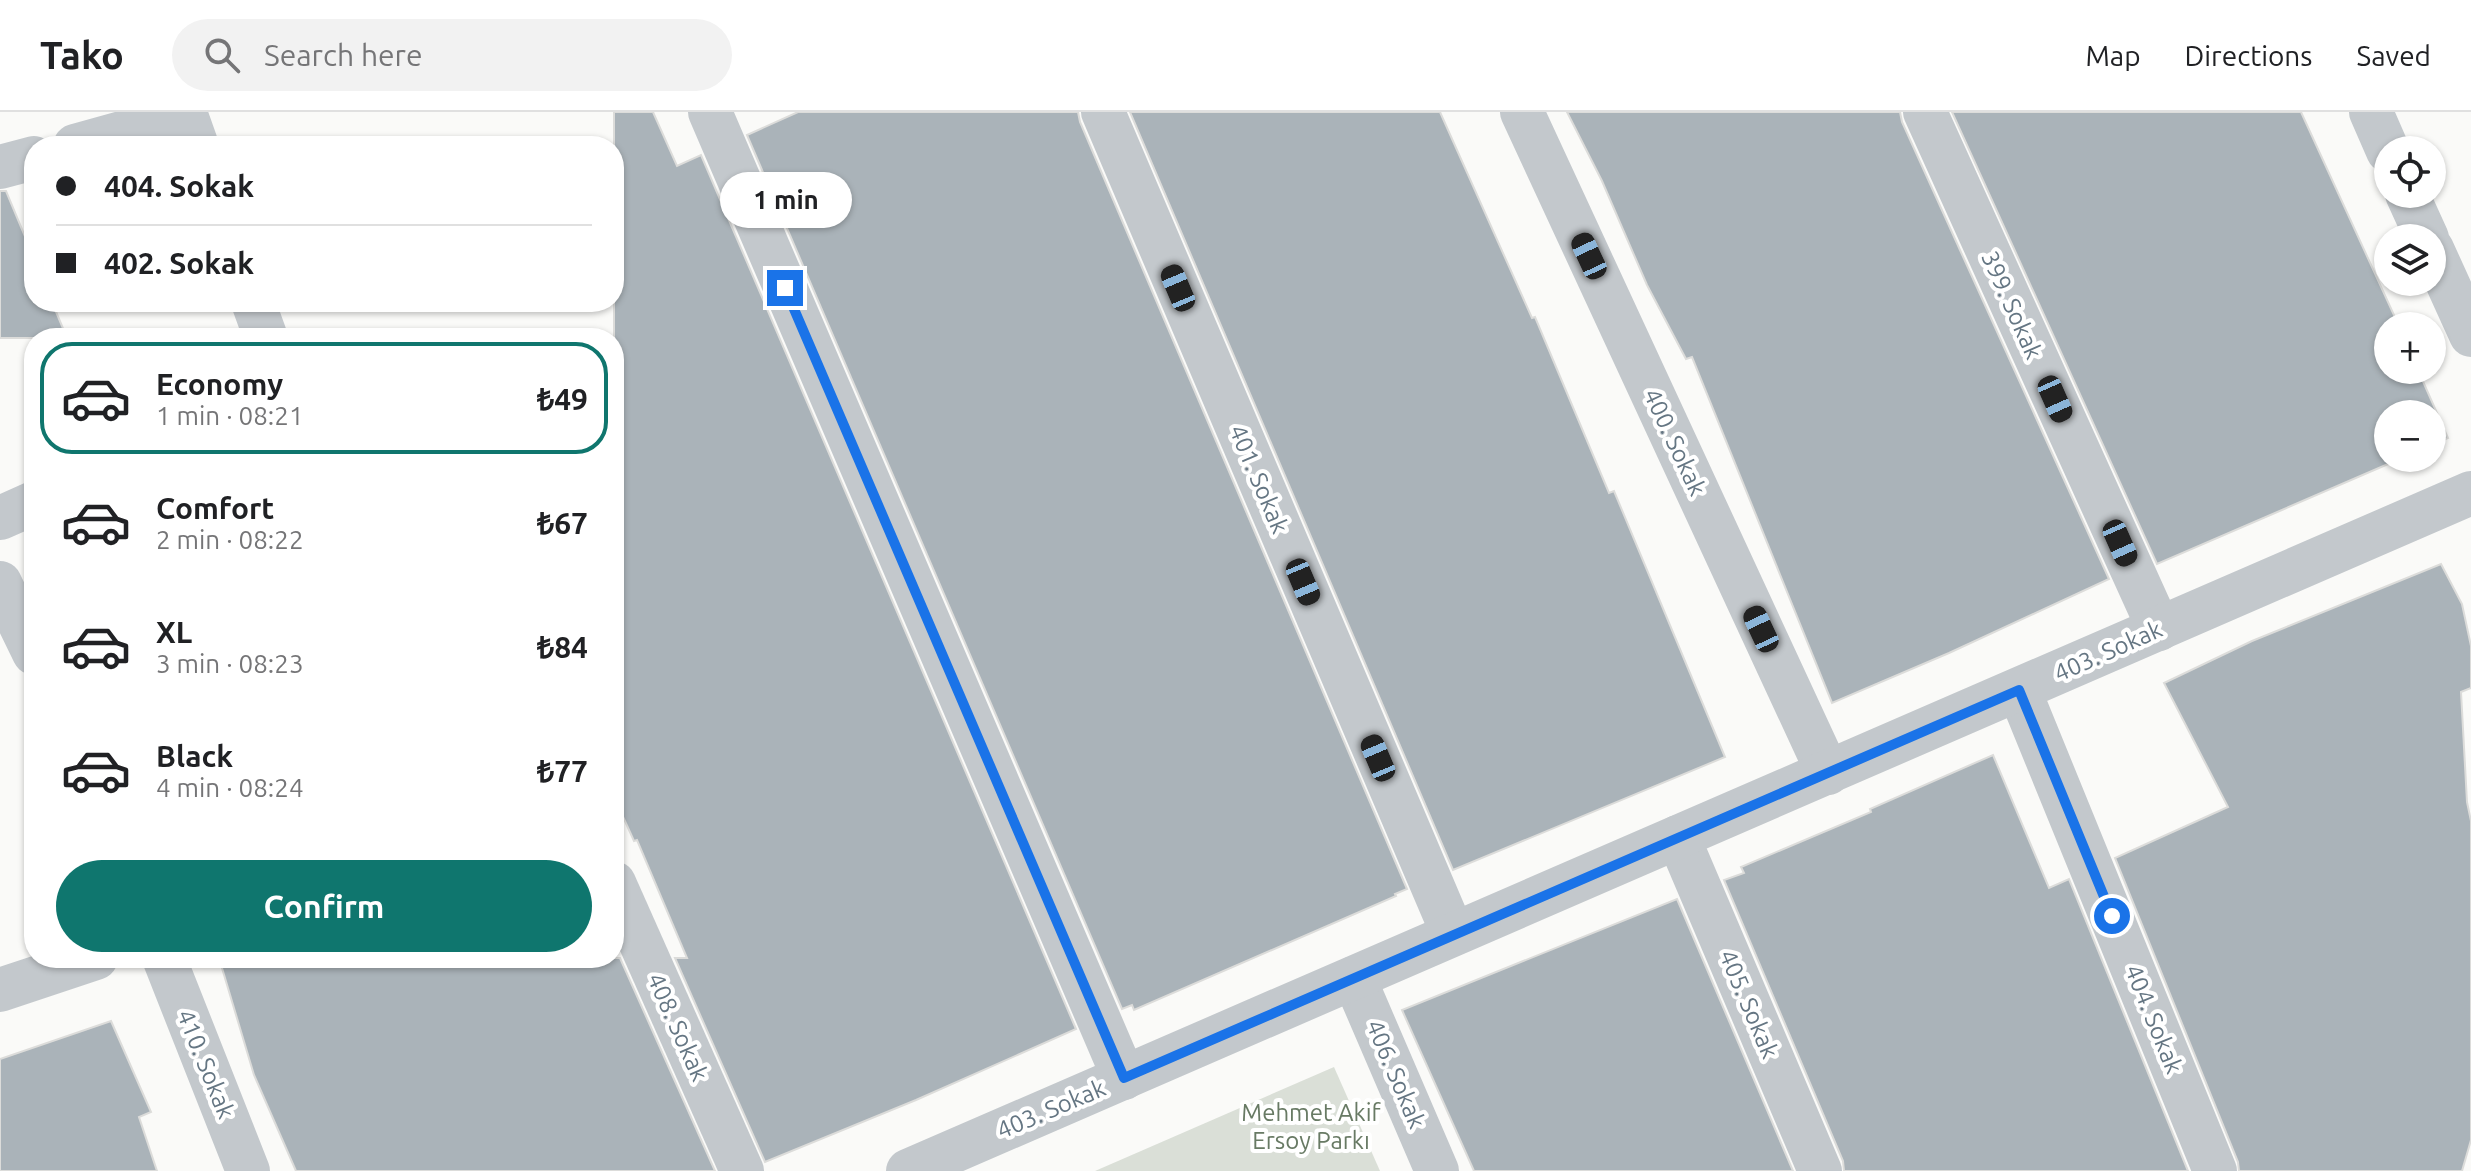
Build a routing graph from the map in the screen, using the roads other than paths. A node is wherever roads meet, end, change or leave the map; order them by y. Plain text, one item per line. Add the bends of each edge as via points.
1 (710, 112) edge
2 (1103, 112) edge
3 (1522, 112) edge
4 (1925, 112) edge
5 (2371, 112) edge
6 (111, 136) edge
7 (193, 136) edge
8 (2381, 136) edge
9 (24, 161) edge
10 (0, 167) edge
11 (2446, 280) edge
12 (2471, 335) edge
13 (2471, 493) edge
14 (24, 507) edge
15 (0, 518) edge
16 (0, 583) edge
17 (2159, 629) junction
18 (21, 647) edge
19 (2019, 690) junction
20 (1828, 773) junction
21 (1678, 837) junction
22 (624, 906) edge
23 (1453, 934) junction
24 (66, 968) edge
25 (168, 968) edge
26 (1354, 978) junction
27 (0, 990) edge
28 (1124, 1078) junction
29 (248, 1171) edge
30 (742, 1171) edge
31 (908, 1171) edge
32 (1437, 1171) edge
33 (1820, 1171) edge
34 (2215, 1171) edge

1 - 28 street
2 - 23 street, 401. Sokak
3 - 20 street, 400. Sokak
4 - 17 street, 399. Sokak
5 - 8 street
6 - 7 street via 186,115
9 - 10 street
11 - 12 street
13 - 17 street, 403. Sokak
14 - 15 street
16 - 18 street
17 - 19 street, 403. Sokak
19 - 20 street, 403. Sokak
19 - 34 street, 404. Sokak
20 - 21 street, 403. Sokak
21 - 23 street, 403. Sokak
21 - 33 street, 405. Sokak
22 - 30 street, 408. Sokak
23 - 26 street, 403. Sokak
24 - 27 street
25 - 29 street, 410. Sokak
26 - 28 street, 403. Sokak
26 - 32 street, 406. Sokak
28 - 31 street, 403. Sokak

